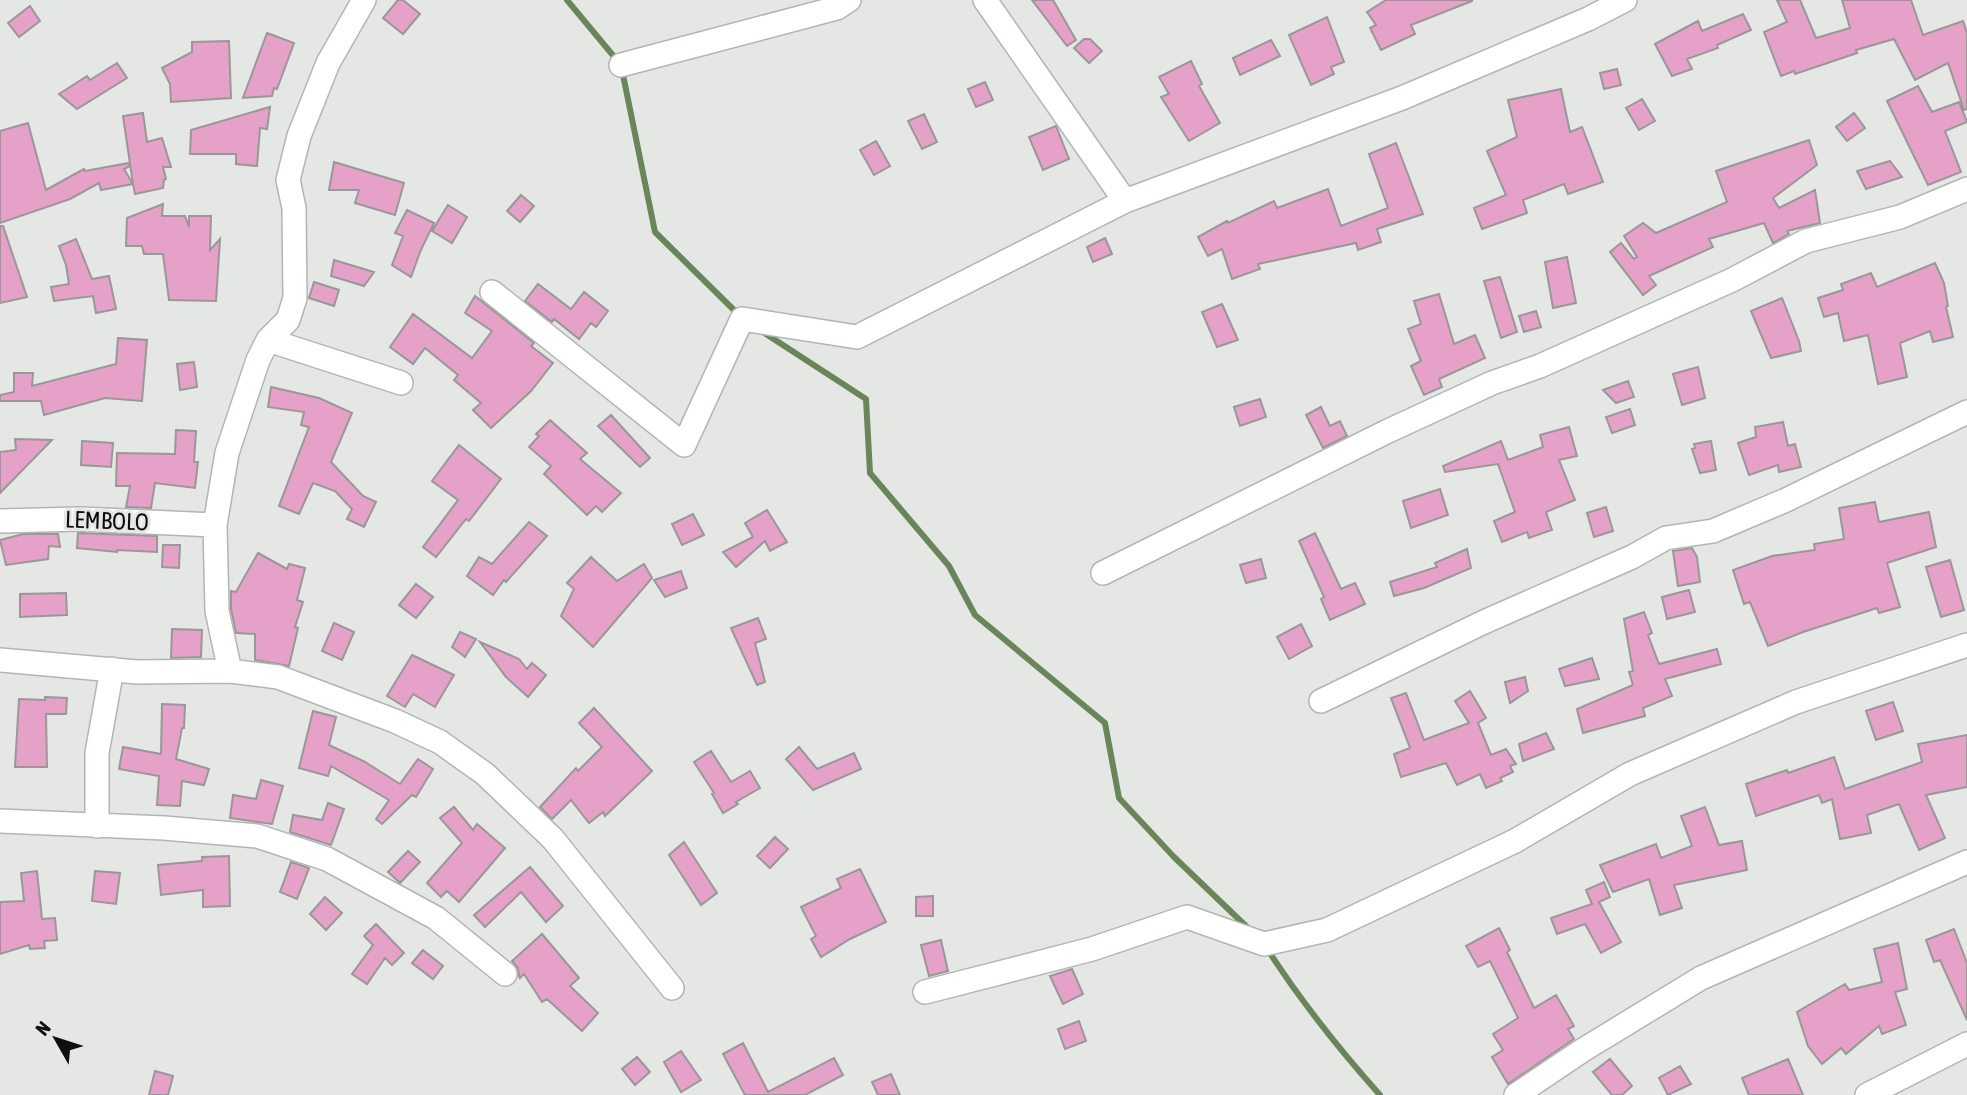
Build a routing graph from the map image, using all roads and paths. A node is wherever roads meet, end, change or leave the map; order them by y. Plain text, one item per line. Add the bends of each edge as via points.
1 (364, 0) edge
2 (849, 0) edge
3 (985, 0) edge
4 (1625, 0) edge
5 (621, 65) dead end
6 (1967, 188) edge
7 (1125, 201) junction
8 (492, 292) dead end
9 (268, 340) junction
10 (401, 383) dead end
11 (1967, 412) edge
12 (0, 521) edge
13 (215, 525) junction
14 (1103, 573) dead end
15 (1967, 645) edge
16 (0, 660) edge
17 (112, 669) junction
18 (230, 671) junction
19 (1321, 701) dead end
20 (0, 821) edge
21 (97, 827) junction
22 (1967, 862) edge
23 (505, 974) dead end
24 (672, 988) dead end
25 (925, 992) dead end
26 (1967, 1044) edge
27 (1516, 1095) edge
28 (1867, 1095) edge

1 - 9 street via 328,63 299,136 288,180 294,208 295,298 288,320
2 - 5 street via 837,8
3 - 7 street
4 - 7 street via 1402,98
6 - 14 street via 1900,217 1806,241 1732,280 1386,432
7 - 8 street via 857,337 742,319 684,445
9 - 10 street
9 - 13 street via 228,453
11 - 19 street via 1713,531 1667,538
12 - 13 street, LEMBOLO via 81,519
13 - 18 street via 218,611
15 - 25 street via 1796,702 1630,774 1515,841 1327,930 1264,944 1187,917 1092,949
16 - 17 street
17 - 18 street
17 - 21 street via 97,753
18 - 24 street via 278,677 395,721 440,742 485,774 553,839
20 - 21 street
21 - 23 street via 257,836 327,859 436,918
22 - 27 street via 1701,978
26 - 28 street

